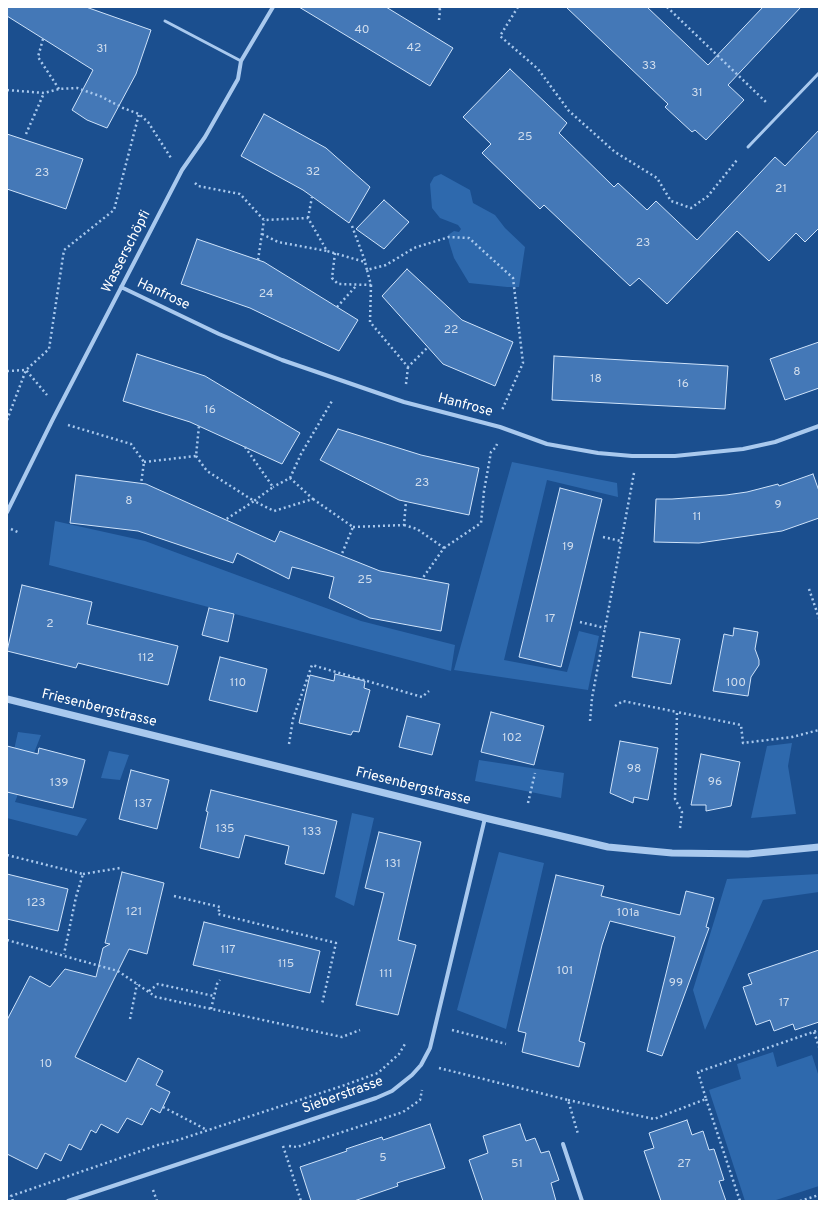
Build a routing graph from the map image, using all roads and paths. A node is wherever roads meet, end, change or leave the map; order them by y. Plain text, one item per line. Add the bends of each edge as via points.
1 (273, 7) edge
2 (439, 7) edge
3 (518, 7) edge
4 (667, 7) edge
5 (439, 20) dead end
6 (165, 21) dead end
7 (43, 39) dead end
8 (241, 61) junction
9 (819, 73) edge
10 (59, 89) junction
11 (7, 90) edge
12 (44, 93) junction
13 (769, 105) dead end
14 (139, 114) junction
15 (26, 134) dead end
16 (748, 147) joint
17 (173, 161) dead end
18 (198, 186) dead end
19 (312, 196) dead end
20 (308, 218) junction
21 (264, 220) junction
22 (352, 226) dead end
23 (262, 234) junction
24 (327, 251) junction
25 (335, 253) junction
26 (258, 260) dead end
27 (365, 262) junction
28 (367, 270) junction
29 (357, 284) junction
30 (371, 285) junction
31 (121, 287) junction
32 (336, 307) dead end
33 (428, 347) dead end
34 (26, 370) junction
35 (7, 371) edge
36 (48, 396) dead end
37 (332, 400) dead end
38 (500, 414) dead end
39 (7, 420) edge
40 (199, 426) dead end
41 (819, 426) edge
42 (74, 427) dead end
43 (244, 447) dead end
44 (496, 447) dead end
45 (196, 456) junction
46 (144, 462) junction
47 (634, 473) dead end
48 (290, 478) junction
49 (141, 484) dead end
50 (272, 487) junction
51 (313, 499) junction
52 (254, 501) junction
53 (406, 501) dead end
54 (7, 512) edge
55 (225, 520) dead end
56 (404, 525) junction
57 (353, 527) junction
58 (604, 537) dead end
59 (621, 541) junction
60 (444, 548) junction
61 (341, 556) dead end
62 (422, 579) dead end
63 (809, 589) dead end
64 (819, 618) edge
65 (580, 622) dead end
66 (605, 628) junction
67 (429, 691) dead end
68 (7, 699) edge
69 (615, 706) dead end
70 (677, 712) junction
71 (590, 721) dead end
72 (819, 730) edge
73 (289, 744) dead end
74 (535, 773) dead end
75 (528, 804) dead end
76 (485, 818) junction
77 (680, 828) dead end
78 (819, 847) edge
79 (7, 855) edge
80 (120, 868) dead end
81 (83, 874) junction
82 (174, 896) dead end
83 (7, 940) edge
84 (64, 954) junction
85 (220, 980) dead end
86 (137, 984) junction
87 (149, 991) junction
88 (214, 996) junction
89 (322, 1004) dead end
90 (211, 1009) junction
91 (130, 1019) dead end
92 (436, 1025) junction
93 (360, 1030) dead end
94 (819, 1030) edge
95 (814, 1032) junction
96 (405, 1044) dead end
97 (506, 1044) dead end
98 (819, 1047) edge
99 (438, 1068) dead end
100 (706, 1099) junction
101 (568, 1100) junction
102 (162, 1107) dead end
103 (208, 1131) junction
104 (278, 1131) junction
105 (563, 1144) joint
106 (153, 1188) dead end
107 (819, 1195) edge
108 (13, 1201) edge
109 (68, 1201) edge
110 (157, 1201) edge
111 (301, 1201) edge
112 (582, 1201) edge
113 (740, 1201) edge
114 (800, 1201) edge

1 - 8 street, Wasserschöpfi
2 - 5 path
3 - 16 path via 500,36 538,69 569,111 615,152 657,178 671,201 691,208 708,196
4 - 13 path
6 - 8 lane
7 - 10 path via 38,57
8 - 31 street, Wasserschöpfi via 238,79 205,137 182,170
9 - 16 lane
10 - 12 path
10 - 14 path via 77,88
11 - 12 path
12 - 15 path
14 - 17 path via 148,122
14 - 34 path via 114,210 64,250 49,349
18 - 21 path via 240,194
19 - 20 path
20 - 21 path
20 - 24 path
21 - 23 path
22 - 27 path
23 - 24 path via 278,242
23 - 26 path
24 - 25 path
25 - 27 path
25 - 29 path via 332,278 338,284
27 - 28 path
28 - 30 path
28 - 38 path via 386,265 414,248 449,238 469,238 513,278 523,363
29 - 30 path
29 - 32 path
30 - 33 path via 370,322 408,367
31 - 41 street, Hanfrose via 219,334 282,360 404,402 500,427 547,444 598,453 675,456 743,449 775,442
31 - 54 street, Wasserschöpfi
34 - 35 path
34 - 36 path
34 - 39 path
37 - 48 path
40 - 45 path
42 - 46 path via 131,444
43 - 50 path
44 - 60 path via 491,452 481,523
45 - 46 path
45 - 52 path via 207,471
46 - 49 path
47 - 59 path
48 - 50 path
48 - 51 path
50 - 52 path
51 - 52 path via 274,511
51 - 57 path
52 - 55 path
53 - 56 path
56 - 57 path
56 - 60 path via 417,528
57 - 61 path
58 - 59 path
59 - 66 path
60 - 62 path
63 - 64 path
65 - 66 path
66 - 71 path
67 - 73 path via 422,696 312,665 293,719
68 - 76 street, Friesenbergstrasse
69 - 70 path via 623,701
70 - 72 path via 741,725 743,743 792,737
70 - 77 path via 675,799 682,812
74 - 75 path
76 - 78 street, Friesenbergstrasse via 608,847 644,851 748,854
76 - 92 street, Sieberstrasse
79 - 81 path
80 - 81 path
81 - 84 path
82 - 89 path via 220,907 218,914 336,943
83 - 84 path
84 - 86 path via 118,970
85 - 88 path
86 - 87 path
86 - 91 path
87 - 88 path via 158,984
87 - 90 path via 156,997
88 - 90 path
90 - 93 path via 342,1037
92 - 97 path
92 - 104 street, Sieberstrasse via 430,1048 421,1065 392,1091
94 - 95 path
95 - 98 path
95 - 100 path via 698,1072
96 - 103 path via 399,1054 378,1073
99 - 101 path
100 - 101 path via 654,1119
100 - 113 path
101 - 105 path via 579,1138
102 - 103 path
103 - 108 path via 158,1145 11,1196
104 - 109 street, Sieberstrasse
104 - 111 path
105 - 112 street
106 - 110 path
107 - 114 path

